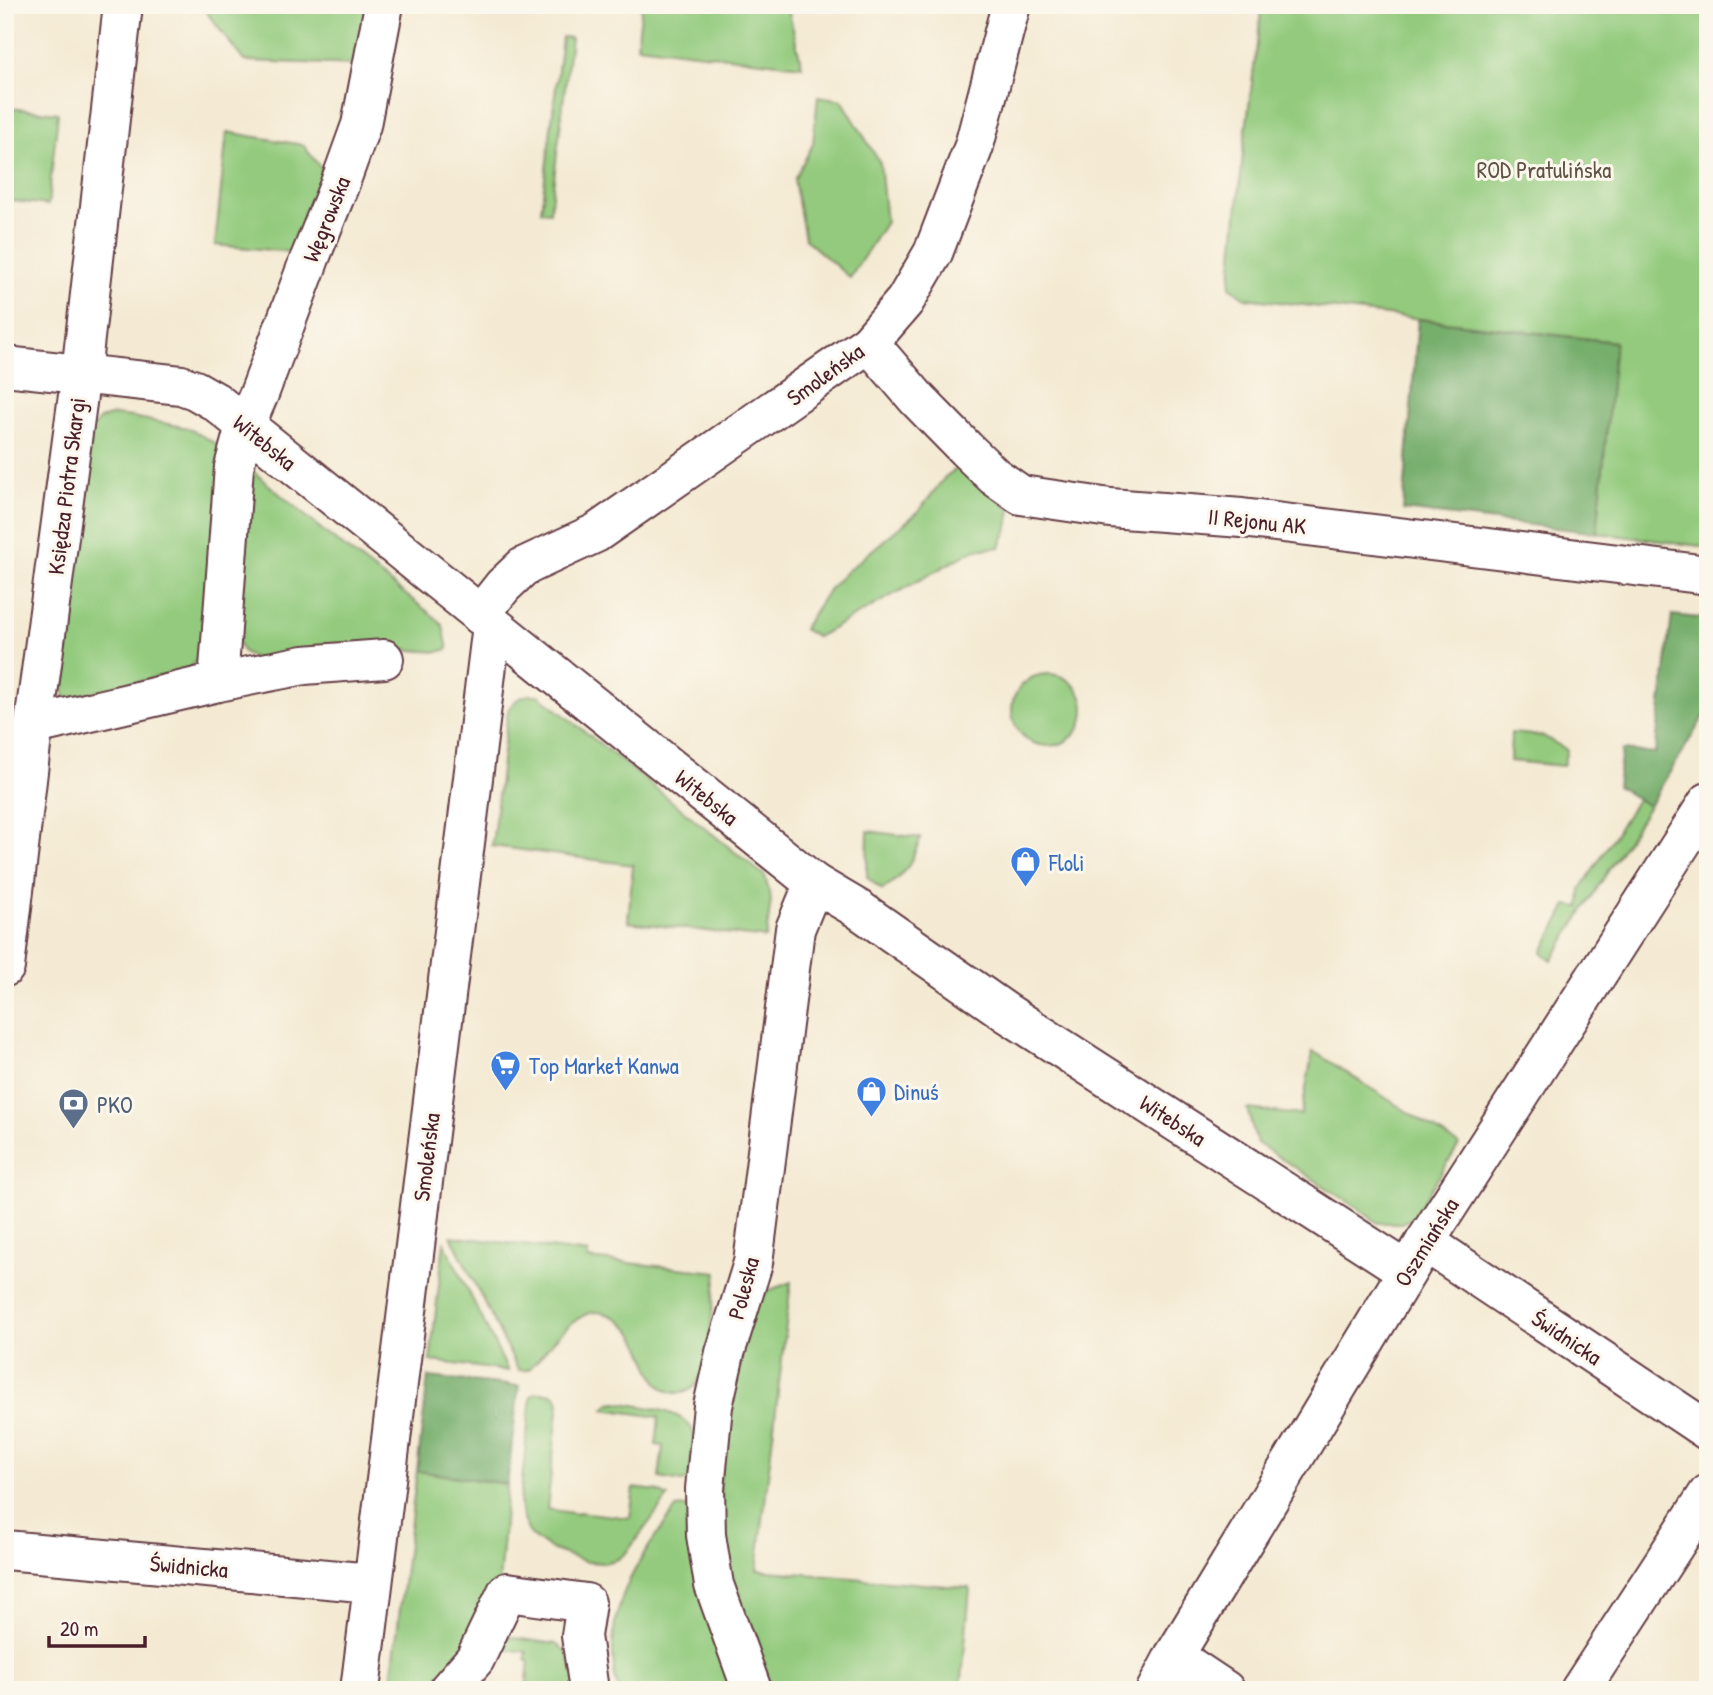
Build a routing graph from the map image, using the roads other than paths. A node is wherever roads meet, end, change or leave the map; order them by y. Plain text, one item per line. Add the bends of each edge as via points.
1 (123, 5) edge
2 (384, 5) edge
3 (1011, 5) edge
4 (869, 343) junction
5 (5, 366) edge
6 (81, 373) junction
7 (245, 426) junction
8 (1708, 575) edge
9 (486, 620) junction
10 (384, 659) dead end
11 (218, 682) junction
12 (35, 725) junction
13 (1708, 802) edge
14 (814, 883) junction
15 (5, 967) edge
16 (1416, 1257) junction
17 (1708, 1431) edge
18 (1708, 1494) edge
19 (5, 1550) edge
20 (372, 1583) junction
21 (1174, 1656) junction
22 (360, 1690) edge
23 (449, 1690) edge
24 (589, 1690) edge
25 (752, 1690) edge
26 (1156, 1690) edge
27 (1225, 1690) edge
28 (1580, 1690) edge

1 - 6 street, Księdza Piotra Skargi
2 - 7 street, Węgrowska via 361,125
3 - 4 street, Smoleńska via 974,146 933,253 905,301
4 - 8 street, II Rejonu AK via 966,449 1021,495 1110,509 1242,518
4 - 9 street, Smoleńska via 596,533 523,567 503,586
5 - 6 street, Witebska
6 - 7 street, Witebska via 181,385 216,402
6 - 12 street, Księdza Piotra Skargi
7 - 9 street, Witebska
7 - 11 street, Węgrowska via 234,467
9 - 14 street, Witebska
9 - 20 street, Smoleńska
10 - 11 street via 304,665
11 - 12 street
12 - 15 street, Księdza Piotra Skargi
13 - 16 street, Oszmiańska
14 - 16 street, Witebska via 859,909 1007,1013
14 - 25 street, Poleska via 796,929 753,1263 713,1406 705,1489 706,1535 715,1585
16 - 17 street, Świdnicka
16 - 21 street, Oszmiańska
18 - 28 street
19 - 20 street, Świdnicka
20 - 22 street, Smoleńska
21 - 26 street, Oszmiańska
21 - 27 street
23 - 24 street via 475,1658 506,1592 586,1603 581,1636

